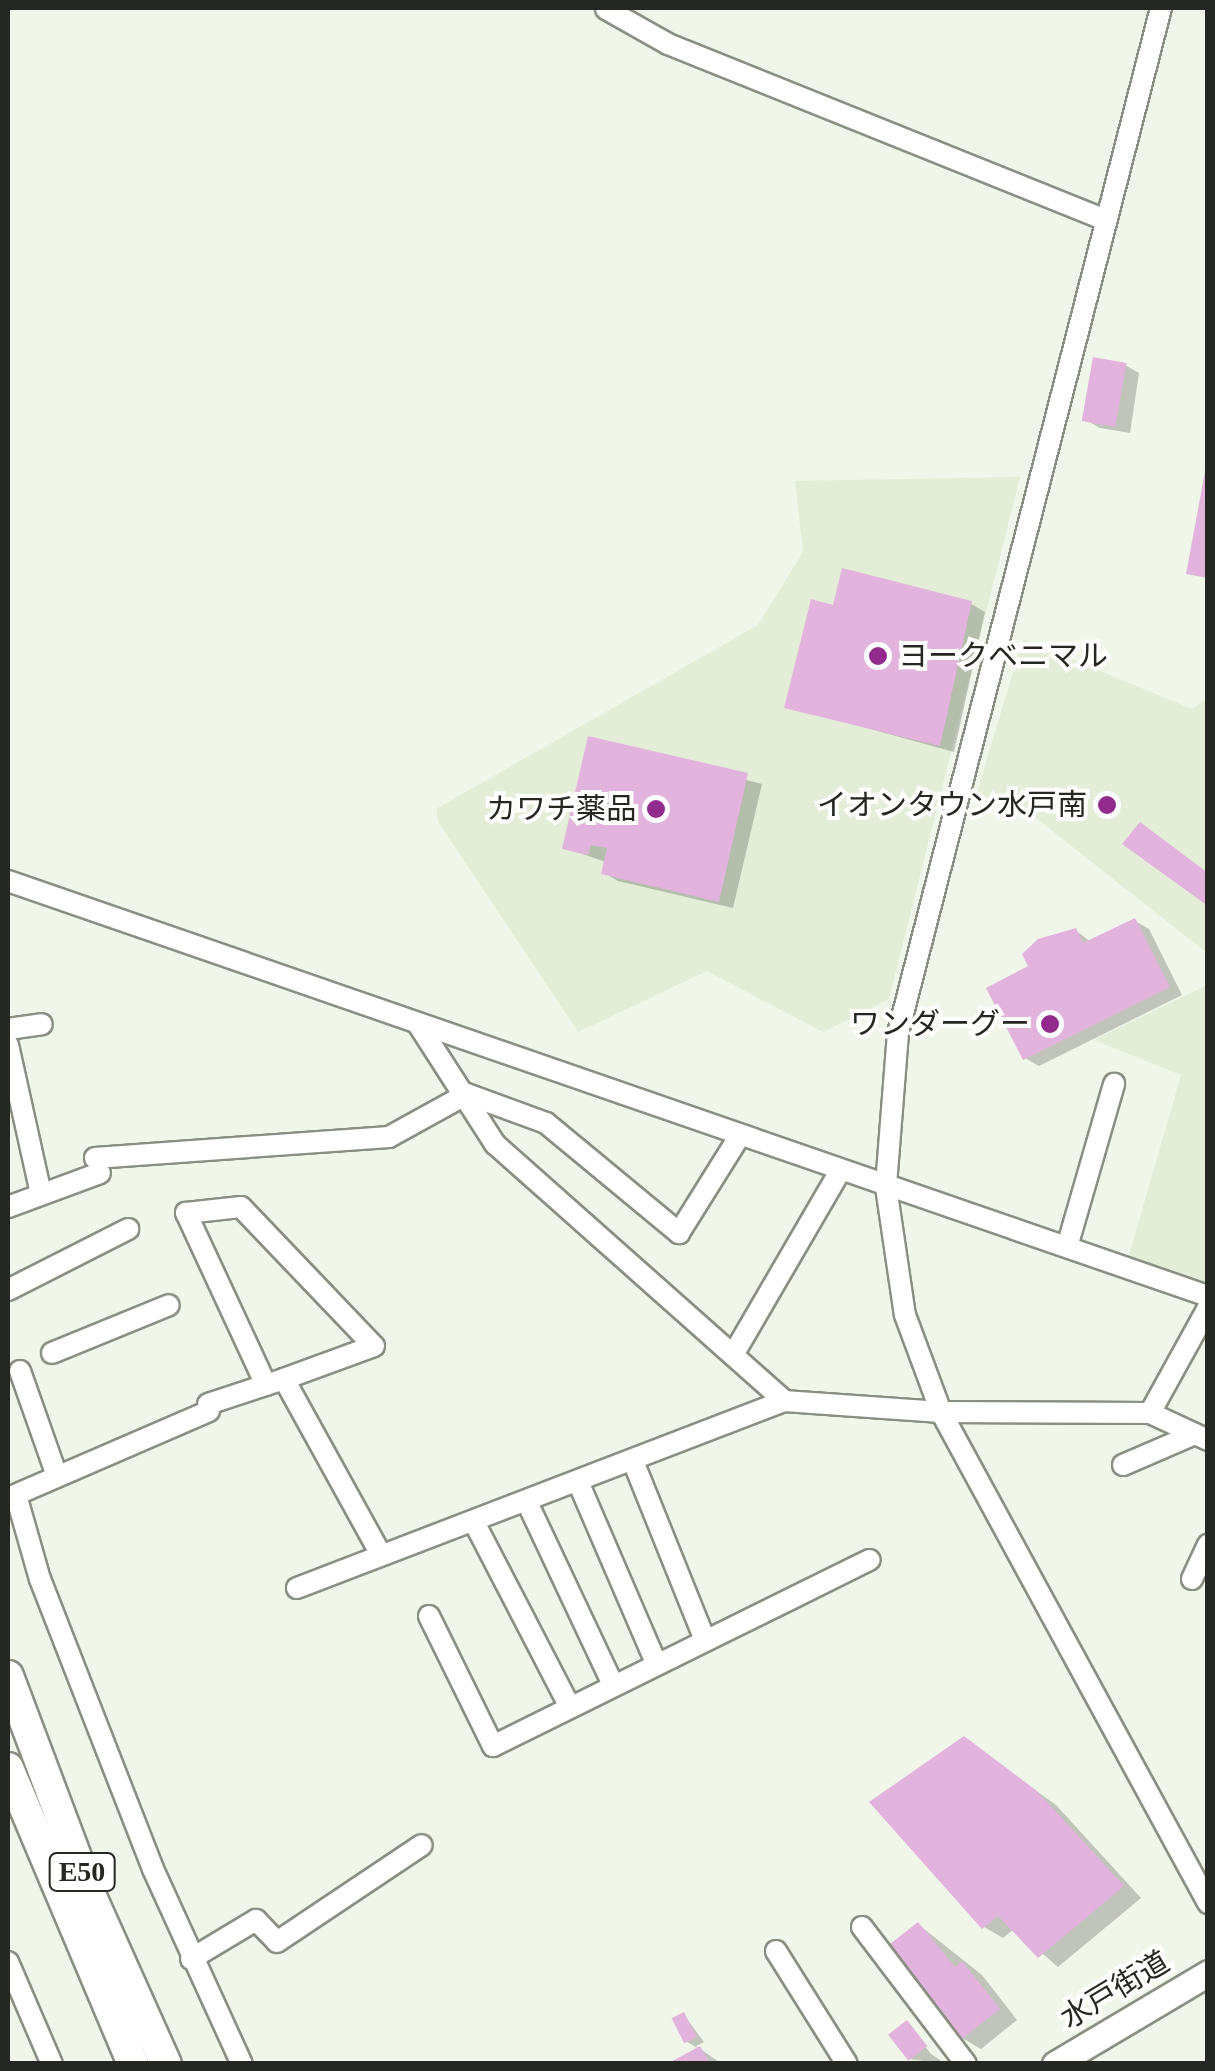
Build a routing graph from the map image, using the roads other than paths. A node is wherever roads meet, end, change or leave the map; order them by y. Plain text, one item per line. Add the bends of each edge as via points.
1 (606, 8) edge
2 (1161, 8) edge
3 (1105, 220) junction
4 (8, 881) edge
5 (42, 1024) dead end
6 (418, 1024) junction
7 (8, 1029) edge
8 (8, 1045) edge
9 (1114, 1084) dead end
10 (467, 1094) junction
11 (739, 1137) junction
12 (840, 1172) junction
13 (886, 1187) junction
14 (42, 1194) junction
15 (8, 1208) edge
16 (128, 1229) dead end
17 (1067, 1246) junction
18 (8, 1290) edge
19 (1208, 1296) edge
20 (168, 1305) dead end
21 (1208, 1308) edge
22 (52, 1353) dead end
23 (733, 1355) junction
24 (20, 1371) dead end
25 (275, 1382) junction
26 (784, 1401) junction
27 (941, 1412) junction
28 (1150, 1413) junction
29 (1201, 1437) edge
30 (633, 1461) junction
31 (1123, 1465) dead end
32 (57, 1476) junction
33 (579, 1484) junction
34 (12, 1497) edge
35 (527, 1502) junction
36 (474, 1522) junction
37 (1208, 1544) edge
38 (381, 1555) junction
39 (870, 1560) dead end
40 (1192, 1579) dead end
41 (297, 1588) dead end
42 (429, 1616) dead end
43 (705, 1640) junction
44 (656, 1664) junction
45 (8, 1676) edge
46 (613, 1686) junction
47 (570, 1707) junction
48 (8, 1768) edge
49 (422, 1845) dead end
50 (1208, 1904) edge
51 (862, 1927) dead end
52 (776, 1951) dead end
53 (192, 1959) junction
54 (8, 1962) edge
55 (1208, 1973) edge
56 (52, 2064) edge
57 (133, 2064) edge
58 (166, 2064) edge
59 (242, 2064) edge
60 (848, 2064) edge
61 (966, 2064) edge
62 (1055, 2064) edge

1 - 3 street via 668,44
2 - 3 street
3 - 13 street via 898,1032
4 - 6 street
5 - 7 street
6 - 10 street
6 - 11 street
8 - 14 street
9 - 17 street
10 - 11 street via 546,1123 679,1234
10 - 14 street via 389,1137 98,1165
10 - 23 street via 495,1144
11 - 12 street
12 - 13 street
12 - 23 street
13 - 17 street
13 - 27 street via 905,1314
14 - 15 street
16 - 18 street
17 - 19 street
20 - 22 street
21 - 28 street
23 - 26 street
24 - 32 street
25 - 25 street via 186,1214 241,1207 374,1346
25 - 32 street
25 - 38 street
26 - 27 street
26 - 30 street
27 - 28 street
27 - 50 street
28 - 29 street
29 - 31 street
30 - 33 street
30 - 43 street
32 - 34 street
33 - 35 street
33 - 44 street
34 - 53 street via 97,1730
35 - 36 street
35 - 46 street
36 - 38 street
36 - 47 street
37 - 40 street
38 - 41 street
39 - 43 street
42 - 47 street via 493,1746
43 - 44 street
44 - 46 street
45 - 58 highway, E50 via 89,1892
46 - 47 street
48 - 57 highway, E50
49 - 53 street via 277,1942 256,1920
51 - 61 street
52 - 60 street
53 - 59 street
54 - 56 street
55 - 62 main road, 水戸街道

